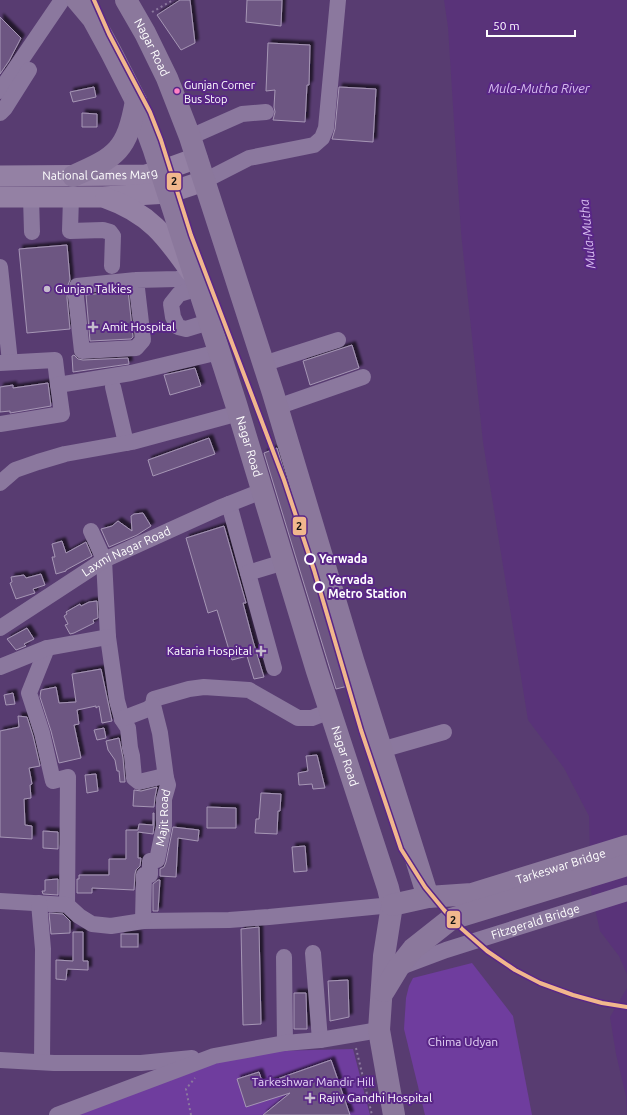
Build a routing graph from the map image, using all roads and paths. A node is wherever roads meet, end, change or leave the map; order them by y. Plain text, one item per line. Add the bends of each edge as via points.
1 (62, 0) edge
2 (77, 0) edge
3 (126, 0) edge
4 (173, 0) edge
5 (338, 0) edge
6 (152, 12) dead end
7 (29, 70) dead end
8 (0, 91) edge
9 (136, 101) junction
10 (266, 112) dead end
11 (0, 113) edge
12 (190, 137) junction
13 (197, 158) junction
14 (161, 171) junction
15 (0, 173) edge
16 (204, 181) junction
17 (72, 186) junction
18 (168, 193) junction
19 (0, 197) edge
20 (31, 197) junction
21 (103, 197) junction
22 (32, 232) dead end
23 (112, 266) dead end
24 (0, 268) edge
25 (136, 280) junction
26 (197, 283) junction
27 (209, 322) junction
28 (338, 340) dead end
29 (219, 352) junction
30 (5, 363) edge
31 (263, 364) junction
32 (363, 377) dead end
33 (58, 385) junction
34 (113, 387) dead end
35 (277, 407) junction
36 (239, 414) junction
37 (0, 424) edge
38 (126, 443) junction
39 (0, 483) edge
40 (262, 491) junction
41 (229, 504) junction
42 (90, 531) dead end
43 (104, 560) junction
44 (284, 562) junction
45 (248, 573) junction
46 (0, 628) edge
47 (108, 637) junction
48 (47, 648) junction
49 (0, 667) edge
50 (274, 668) dead end
51 (153, 705) junction
52 (330, 711) junction
53 (122, 719) junction
54 (444, 732) dead end
55 (381, 750) junction
56 (166, 778) junction
57 (627, 846) edge
58 (627, 865) edge
59 (627, 893) edge
60 (428, 897) junction
61 (485, 899) junction
62 (0, 901) edge
63 (39, 903) junction
64 (67, 905) junction
65 (392, 905) junction
66 (143, 921) junction
67 (313, 953) dead end
68 (284, 958) dead end
69 (398, 968) junction
70 (382, 994) junction
71 (380, 1030) junction
72 (353, 1034) junction
73 (320, 1040) junction
74 (285, 1043) junction
75 (214, 1056) junction
76 (0, 1060) edge
77 (42, 1062) junction
78 (195, 1078) dead end
79 (57, 1115) edge
80 (191, 1115) edge
81 (372, 1115) edge
82 (394, 1115) edge

1 - 8 street
2 - 9 highway, Nagar Road via 92,19
3 - 12 highway, Nagar Road via 167,78
4 - 6 path
5 - 16 street via 326,128 322,138 314,145 248,158
7 - 11 street
9 - 14 highway, Nagar Road
9 - 17 highway via 131,124 119,149
10 - 12 street via 242,114
12 - 13 highway, Nagar Road
13 - 14 main road, National Games Marg
13 - 16 highway, Nagar Road
14 - 17 main road, National Games Marg
14 - 18 highway, Nagar Road
15 - 17 main road, National Games Marg
16 - 18 main road, National Games Marg
16 - 31 highway, Nagar Road
17 - 20 main road, National Games Marg
17 - 21 main road, National Games Marg
17 - 23 street via 70,231 110,232 113,236
18 - 21 main road, National Games Marg
18 - 26 highway, Nagar Road
19 - 20 main road, National Games Marg
20 - 22 street
21 - 26 main road via 135,211 160,230
24 - 30 street
25 - 25 street via 77,286 82,351 136,348 143,340
25 - 26 street via 177,279
26 - 27 highway, Nagar Road
26 - 27 street via 179,294 171,304 173,317 178,327 186,329
27 - 29 highway, Nagar Road
28 - 31 street
29 - 33 street via 142,371
29 - 36 highway, Nagar Road
30 - 33 street via 55,360
31 - 35 highway, Nagar Road
32 - 35 street
33 - 37 street via 62,414
34 - 38 street
35 - 55 highway, Nagar Road
36 - 38 street
36 - 40 highway, Nagar Road
38 - 39 street via 65,454 38,462 15,470
40 - 41 street, Laxmi Nagar Road
40 - 44 highway, Nagar Road
41 - 43 street, Laxmi Nagar Road
41 - 45 street
42 - 43 street
43 - 46 street, Laxmi Nagar Road
43 - 47 street
44 - 45 street
44 - 52 highway, Nagar Road
45 - 50 street
47 - 48 street
47 - 53 street via 116,701
48 - 49 street
48 - 64 street via 29,693 42,733 53,781 68,777
51 - 52 street via 154,699 204,687 249,690 298,718 312,718
51 - 53 street
51 - 56 street, Majit Road
52 - 65 highway, Nagar Road
53 - 56 street via 128,728 134,778 139,782
54 - 55 street
55 - 60 highway, Nagar Road
56 - 66 street, Majit Road via 168,785 164,799 164,826 158,860 150,861 150,875 144,875
57 - 61 highway, Tarkeswar Bridge
58 - 61 highway, Tarkeswar Bridge
59 - 69 street, Fitzgerald Bridge via 446,950
60 - 61 highway
60 - 65 highway
61 - 69 highway via 451,919 413,949
62 - 63 street
63 - 64 street
63 - 77 street via 43,949
64 - 66 street via 92,924 111,926
65 - 66 street via 229,920
65 - 70 highway, Nagar Road via 384,956
67 - 73 street
68 - 74 street
69 - 70 highway
70 - 71 highway, Nagar Road
71 - 72 street
71 - 82 highway, Nagar Road
72 - 73 street
72 - 81 path
73 - 74 street
74 - 75 street
75 - 77 street via 141,1063
75 - 79 street
76 - 77 street
78 - 80 path via 186,1089

